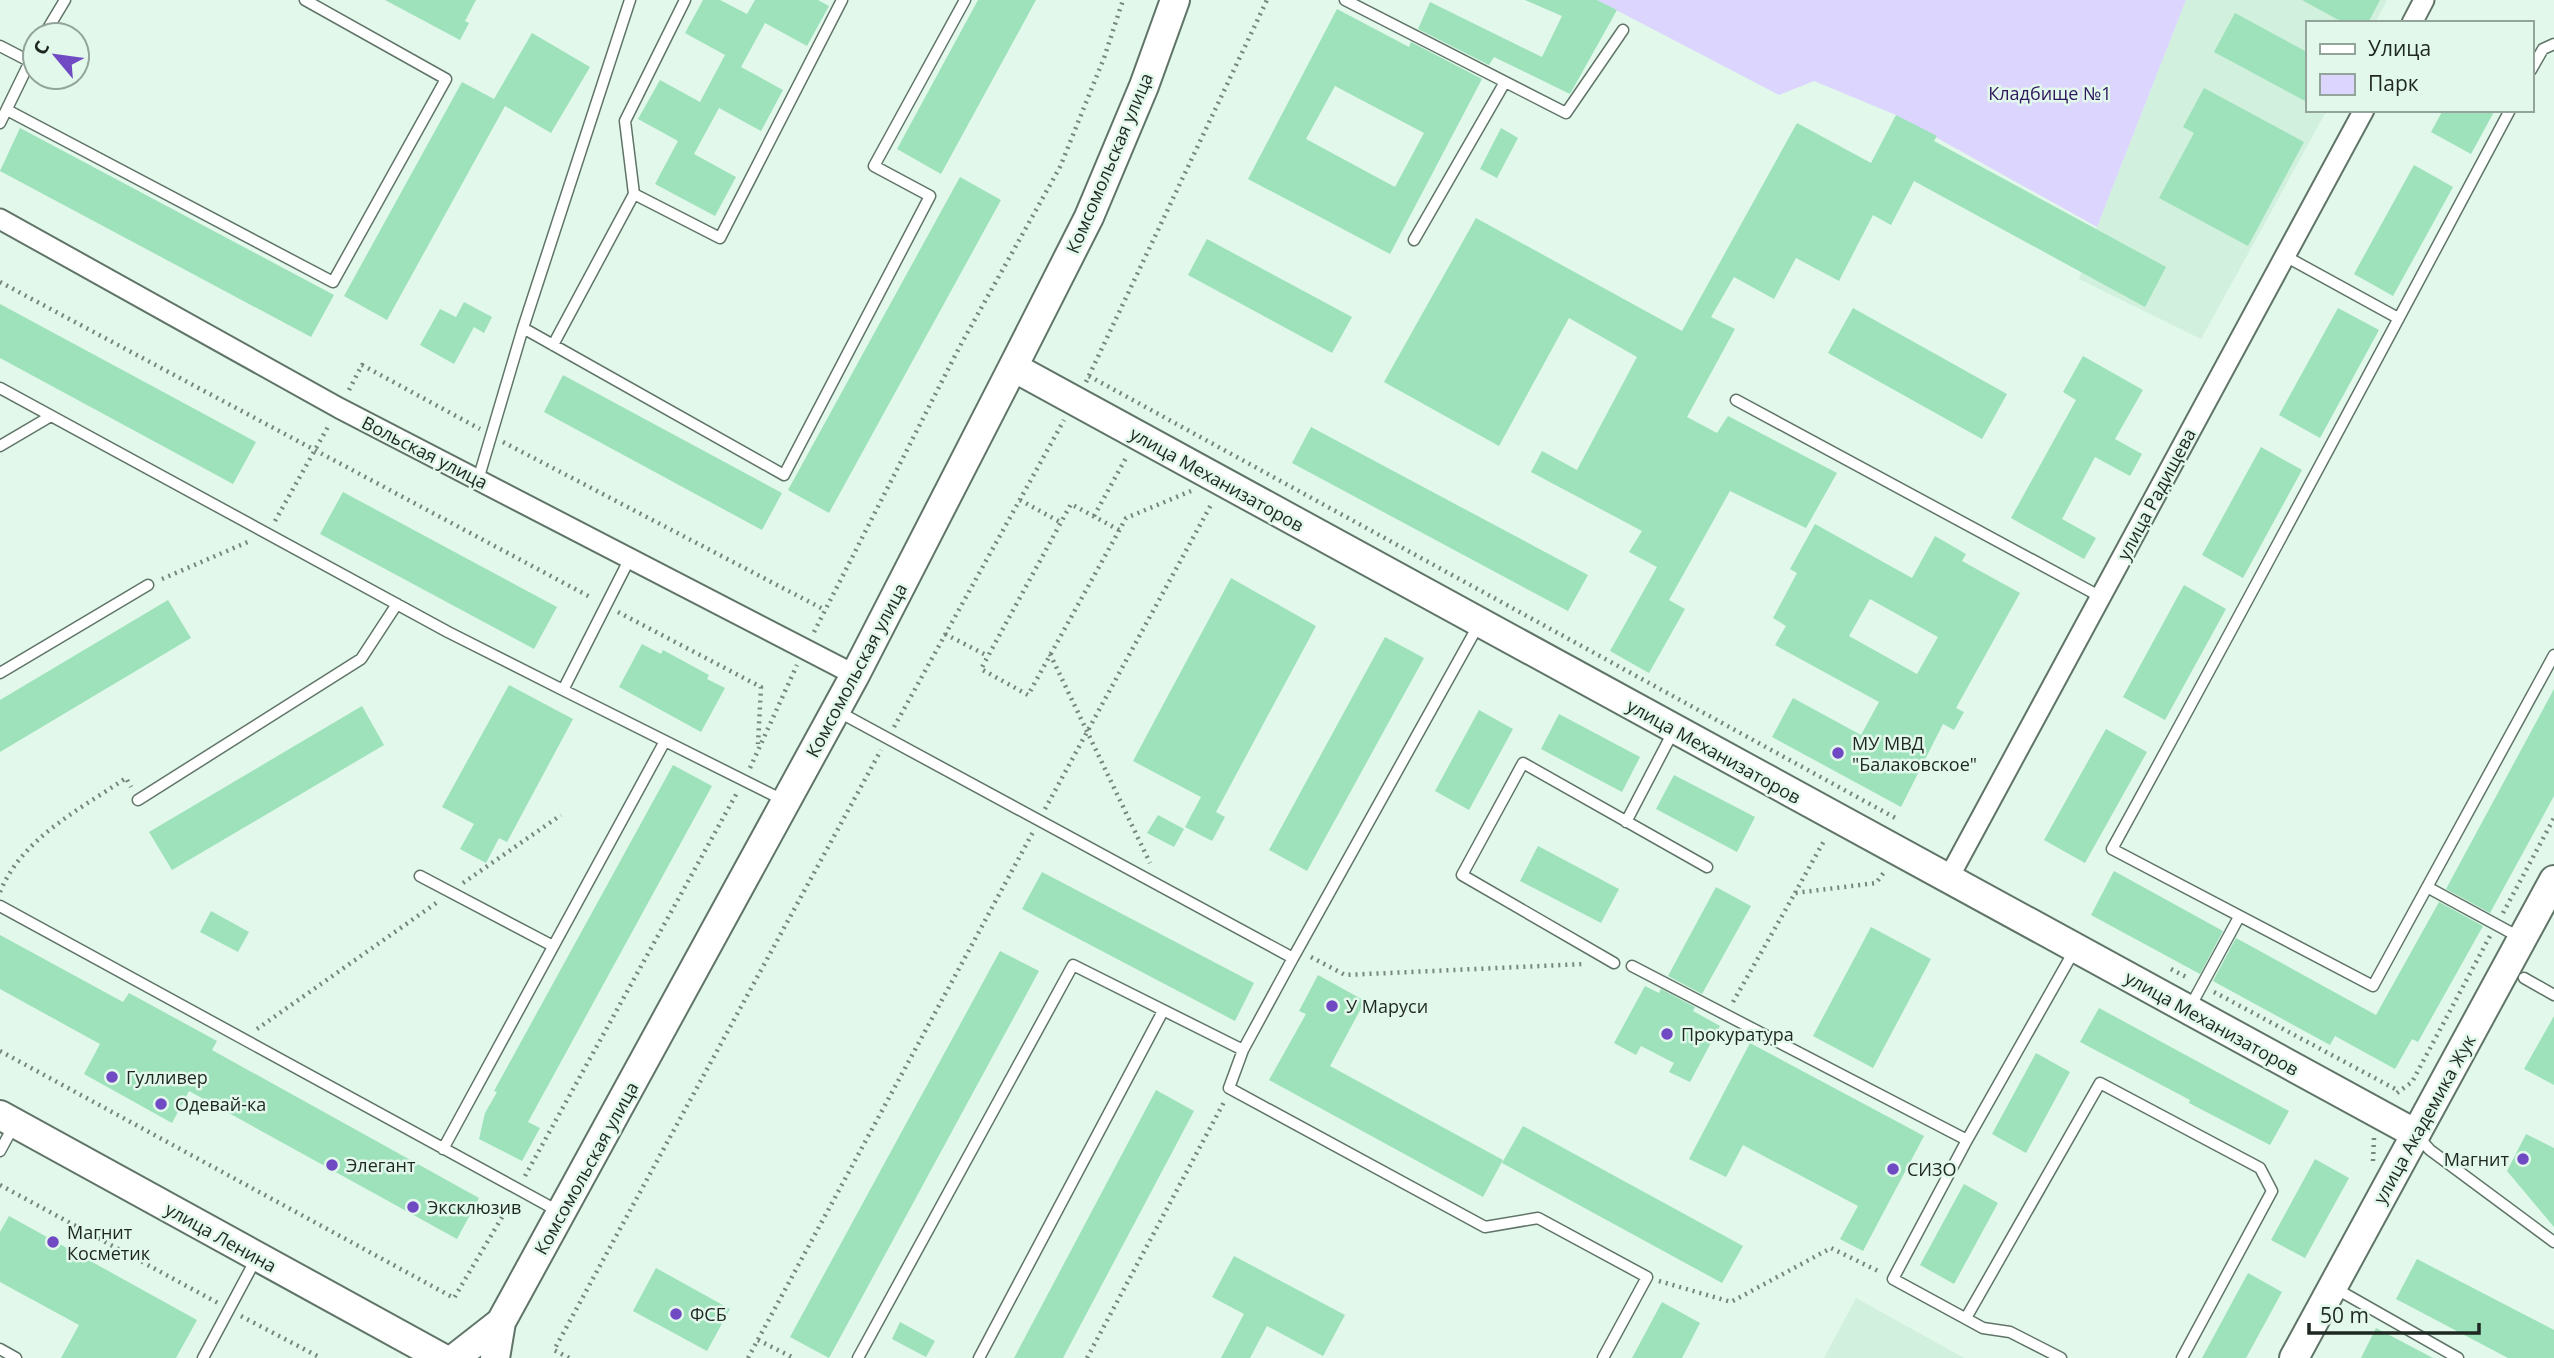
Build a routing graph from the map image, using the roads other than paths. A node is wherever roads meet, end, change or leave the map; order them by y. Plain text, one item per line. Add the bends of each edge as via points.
1 (65, 0) edge
2 (305, 0) edge
3 (630, 0) edge
4 (685, 0) edge
5 (842, 0) edge
6 (965, 0) edge
7 (1175, 0) edge
8 (1345, 0) edge
9 (2424, 0) edge
10 (52, 21) edge
11 (2413, 21) edge
12 (1623, 30) dead end
13 (2554, 44) edge
14 (0, 46) edge
15 (21, 57) edge
16 (2533, 66) edge
17 (21, 79) edge
18 (1504, 82) junction
19 (7, 110) junction
20 (2363, 112) edge
21 (2509, 112) edge
22 (0, 123) edge
23 (634, 194) junction
24 (0, 219) edge
25 (1413, 240) dead end
26 (2285, 256) junction
27 (2398, 318) junction
28 (523, 328) junction
29 (553, 345) junction
30 (1013, 367) junction
31 (0, 388) edge
32 (1736, 400) dead end
33 (51, 416) junction
34 (0, 446) edge
35 (478, 480) junction
36 (631, 558) junction
37 (148, 585) road end
38 (2101, 597) junction
39 (397, 604) junction
40 (1480, 622) junction
41 (2554, 655) edge
42 (0, 673) edge
43 (855, 675) junction
44 (563, 690) junction
45 (836, 710) junction
46 (1675, 729) junction
47 (665, 741) junction
48 (138, 800) road end
49 (785, 802) junction
50 (1626, 822) junction
51 (1707, 867) dead end
52 (419, 876) dead end
53 (1948, 879) junction
54 (2554, 880) edge
55 (2427, 887) junction
56 (0, 906) edge
57 (2239, 917) junction
58 (2522, 939) junction
59 (553, 946) junction
60 (2075, 948) junction
61 (1295, 954) junction
62 (1614, 963) road end
63 (1632, 966) dead end
64 (2524, 978) dead end
65 (2554, 995) edge
66 (2189, 1010) junction
67 (1163, 1011) junction
68 (1243, 1050) junction
69 (8, 1119) edge
70 (2416, 1134) junction
71 (1967, 1140) junction
72 (443, 1149) junction
73 (0, 1151) edge
74 (561, 1212) junction
75 (2554, 1242) edge
76 (257, 1257) junction
77 (2333, 1287) junction
78 (1966, 1318) junction
79 (502, 1322) junction
80 (2, 1353) edge
81 (16, 1358) edge
82 (203, 1358) edge
83 (442, 1358) edge
84 (455, 1358) edge
85 (495, 1358) edge
86 (858, 1358) edge
87 (979, 1358) edge
88 (1603, 1358) edge
89 (2061, 1358) edge
90 (2182, 1358) edge
91 (2294, 1358) edge
92 (2458, 1358) edge

1 - 10 lane
2 - 19 lane via 446,79 333,282
3 - 28 lane
4 - 23 lane via 625,121
5 - 23 lane via 720,238
6 - 29 lane via 874,166 930,196 784,475
7 - 30 street, Комсомольская улица via 1088,217
8 - 18 lane
9 - 11 street
12 - 18 lane via 1566,113
13 - 16 lane via 2543,49
14 - 15 lane
17 - 19 lane
18 - 25 lane
19 - 22 lane
20 - 26 street, улица Радищева
21 - 27 lane
23 - 29 lane
24 - 35 street, Вольская улица
26 - 27 lane
26 - 38 street, улица Радищева
27 - 57 lane via 2112,849
28 - 29 lane
28 - 35 lane
30 - 40 street, улица Механизаторов
30 - 43 street, Комсомольская улица
31 - 33 lane
32 - 38 lane
33 - 34 lane
33 - 39 lane
35 - 36 street, Вольская улица
36 - 43 street, Вольская улица
36 - 44 lane
37 - 42 lane
38 - 53 street, улица Радищева
39 - 44 lane
39 - 48 lane via 361,659
40 - 46 street, улица Механизаторов
40 - 61 lane
41 - 55 lane
43 - 45 street, Комсомольская улица
44 - 47 lane
45 - 49 street, Комсомольская улица
45 - 61 lane
46 - 50 lane
46 - 53 street, улица Механизаторов
47 - 49 lane
47 - 59 lane
49 - 74 street, Комсомольская улица
50 - 51 lane
50 - 62 lane via 1523,764 1462,875
52 - 59 lane
53 - 60 street, улица Механизаторов
54 - 58 street, улица Академика Жук
55 - 57 lane via 2373,986
55 - 58 lane
56 - 72 lane
57 - 66 lane
58 - 70 street, улица Академика Жук
59 - 72 lane
60 - 66 street, улица Механизаторов
60 - 71 lane
61 - 68 lane
63 - 71 lane
64 - 65 lane
66 - 70 street, улица Механизаторов
67 - 68 lane
67 - 86 lane via 1073,965
67 - 87 lane
68 - 88 lane via 1229,1088 1485,1227 1538,1218 1647,1277
69 - 73 lane
69 - 76 street, улица Ленина
70 - 75 lane via 2430,1150
70 - 77 street, улица Академика Жук
71 - 78 lane via 1893,1279
72 - 74 lane
74 - 79 street, Комсомольская улица
76 - 82 lane
76 - 83 street, улица Ленина
77 - 91 street, улица Академика Жук
77 - 92 lane
78 - 89 lane via 1983,1328 2011,1332
78 - 90 lane via 2100,1083 2260,1168 2273,1191
79 - 84 street, Комсомольская улица
79 - 85 street, Комсомольская улица
80 - 81 lane

